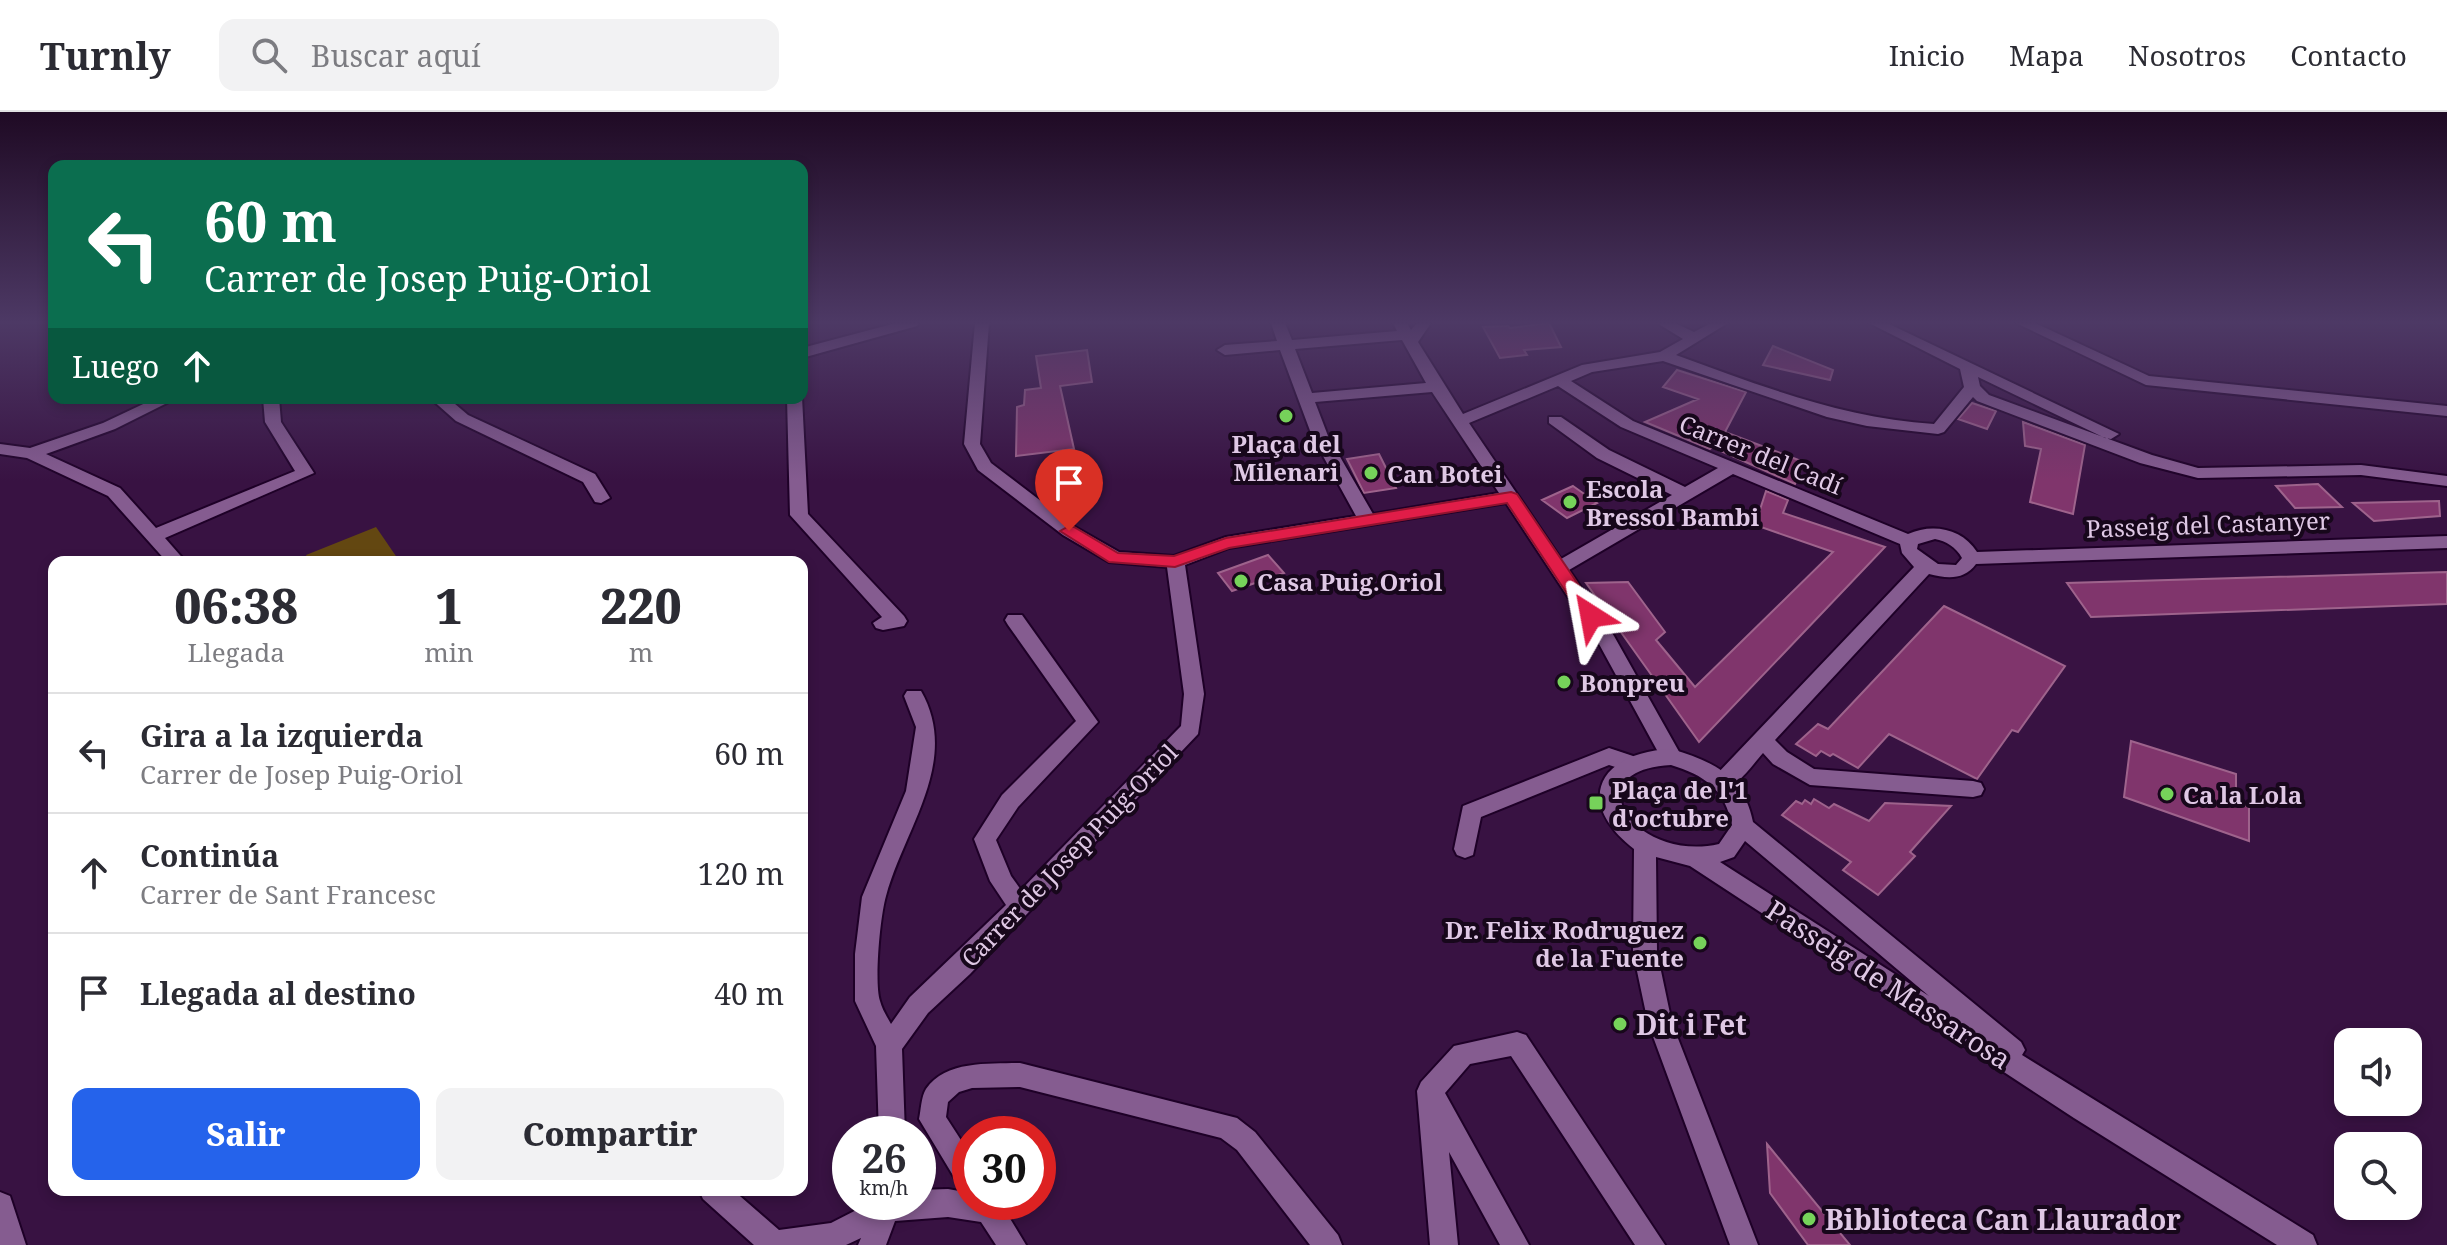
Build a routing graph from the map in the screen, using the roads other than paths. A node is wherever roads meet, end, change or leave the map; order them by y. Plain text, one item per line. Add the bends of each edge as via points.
1 (978, 376) edge
2 (1298, 376) edge
3 (1430, 376) edge
4 (1567, 376) edge
5 (1721, 376) edge
6 (1969, 376) edge
7 (1990, 376) edge
8 (2137, 376) edge
9 (1558, 379) junction
10 (1436, 387) junction
11 (1972, 387) junction
12 (1314, 397) dead end
13 (156, 404) edge
14 (272, 404) edge
15 (445, 404) edge
16 (795, 404) edge
17 (2447, 411) edge
18 (1555, 420) dead end
19 (1460, 421) junction
20 (0, 449) edge
21 (31, 453) junction
22 (2163, 462) junction
23 (1731, 468) junction
24 (2447, 481) edge
25 (1687, 495) junction
26 (1511, 497) junction
27 (601, 498) dead end
28 (1368, 521) junction
29 (153, 536) junction
30 (1909, 541) junction
31 (2447, 542) edge
32 (171, 556) edge
33 (1971, 558) junction
34 (1175, 562) junction
35 (1926, 566) junction
36 (1559, 568) junction
37 (1015, 620) dead end
38 (883, 623) dead end
39 (914, 696) dead end
40 (1763, 740) junction
41 (1671, 757) junction
42 (1631, 764) junction
43 (1724, 781) junction
44 (1973, 789) dead end
45 (1743, 826) junction
46 (1645, 845) junction
47 (1465, 849) dead end
48 (1696, 858) junction
49 (1020, 906) junction
50 (889, 1046) junction
51 (1430, 1091) junction
52 (2083, 1109) junction
53 (891, 1116) edge
54 (952, 1150) edge
55 (720, 1196) edge
56 (0, 1206) edge
57 (863, 1220) edge
58 (882, 1220) edge
59 (996, 1220) edge
60 (12, 1245) edge
61 (775, 1245) edge
62 (872, 1245) edge
63 (1012, 1245) edge
64 (1328, 1245) edge
65 (1444, 1245) edge
66 (1515, 1245) edge
67 (1651, 1245) edge
68 (1744, 1245) edge
69 (2303, 1245) edge

1 - 34 street via 972,444 984,466 1069,531 1115,558
2 - 28 street via 1320,436
3 - 10 street
4 - 9 street
5 - 11 street via 1825,412 1914,429 1938,429
6 - 11 street
7 - 22 street
8 - 17 street
9 - 19 street
9 - 23 street, Carrer del Cadí via 1627,424
10 - 12 street
10 - 19 street
11 - 22 street via 1983,398
13 - 21 street
14 - 29 street via 273,422 305,473
15 - 27 street via 462,418 589,478
16 - 38 street via 799,515 897,621
18 - 25 street via 1603,454
19 - 26 street
20 - 21 street
21 - 29 street via 114,492
22 - 24 street via 2198,473 2361,470
23 - 25 street
23 - 30 street, Carrer del Cadí
25 - 36 street
26 - 28 street
26 - 36 street
28 - 34 street via 1226,543
29 - 32 street
30 - 33 street via 1922,534 1943,535 1963,545
30 - 35 street via 1910,554
31 - 33 street, Passeig del Castanyer
33 - 35 street, Passeig del Castanyer via 1957,571
34 - 49 street, Carrer de Josep Puig-Oriol via 1194,694 1191,729
35 - 40 street
36 - 41 street via 1607,641
37 - 49 street via 1088,722 1010,801 985,839 1001,881
39 - 50 street via 926,727 917,791 874,897 867,954 867,1001
40 - 43 street
40 - 44 street via 1810,777
41 - 42 street
41 - 43 street via 1699,765
42 - 46 street via 1611,788 1612,809 1624,829
42 - 47 street via 1609,756 1471,812
43 - 45 street via 1740,803
45 - 48 street via 1726,851
45 - 52 street, Passeig de Massarosa
46 - 48 street
46 - 68 street via 1645,952 1660,1023
48 - 52 street, Passeig de Massarosa
49 - 50 street, Carrer de Josep Puig-Oriol via 919,1005
50 - 53 street
51 - 65 street
51 - 66 street
51 - 67 street via 1463,1054 1517,1043
52 - 69 street, Passeig de Massarosa
54 - 64 street via 932,1119 936,1096 951,1083 972,1076 1020,1075 1228,1127 1246,1141
55 - 61 street
56 - 60 street
57 - 61 street via 833,1237
58 - 62 street
59 - 63 street

